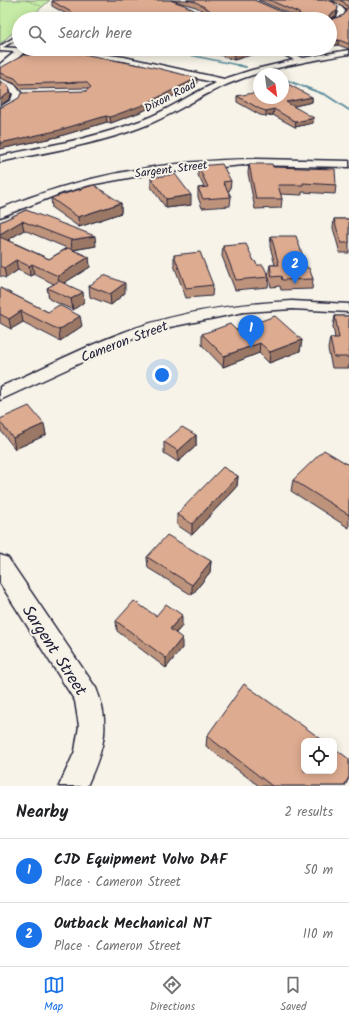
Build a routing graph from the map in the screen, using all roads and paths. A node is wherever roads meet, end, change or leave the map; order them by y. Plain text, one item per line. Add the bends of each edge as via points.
1 (26, 0) edge
2 (323, 0) edge
3 (41, 6) dead end
4 (337, 19) edge
5 (12, 40) edge
6 (0, 48) edge
7 (12, 49) edge
8 (349, 52) edge
9 (337, 54) edge
10 (16, 56) edge
11 (102, 56) edge
12 (293, 56) edge
13 (326, 56) edge
14 (302, 60) junction
15 (0, 67) edge
16 (0, 81) edge
17 (224, 82) junction
18 (0, 111) edge
19 (0, 158) edge
20 (349, 164) edge
21 (0, 213) edge
22 (349, 308) edge
23 (0, 394) edge
24 (0, 564) edge
25 (73, 786) edge

1 - 3 path
2 - 4 street via 343,12
5 - 6 lane
6 - 7 street
8 - 9 street, Dixon Road
10 - 15 street
11 - 17 street
12 - 14 street
13 - 14 street, Dixon Road
14 - 17 street, Dixon Road via 260,69
16 - 18 street via 22,94
17 - 19 street, Dixon Road via 159,117 133,127 102,137
20 - 21 street, Sargent Street via 244,162 149,171 73,187
22 - 23 street, Cameron Street via 292,305 244,308 165,324 126,338
24 - 25 street, Sargent Street via 87,697 92,726 88,753

